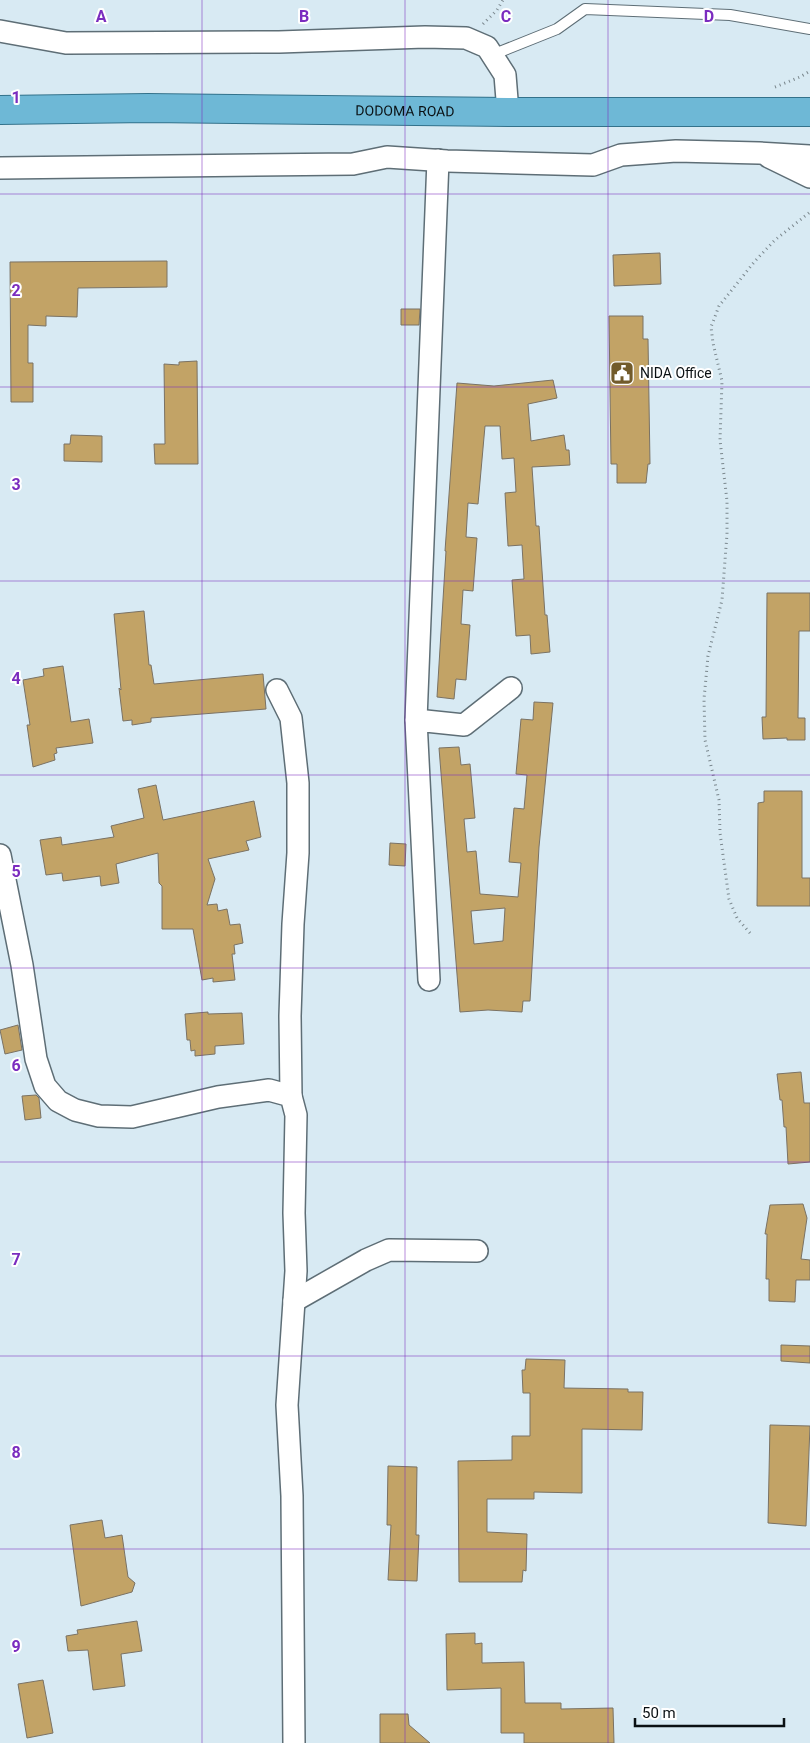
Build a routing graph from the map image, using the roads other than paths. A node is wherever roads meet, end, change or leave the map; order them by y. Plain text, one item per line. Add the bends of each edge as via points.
1 (810, 29) edge
2 (0, 31) edge
3 (492, 55) junction
4 (0, 110) edge
5 (508, 112) junction
6 (810, 112) edge
7 (759, 153) junction
8 (810, 156) edge
9 (438, 160) junction
10 (0, 168) edge
11 (810, 177) edge
12 (511, 688) dead end
13 (276, 690) dead end
14 (416, 720) junction
15 (0, 855) edge
16 (429, 980) dead end
17 (291, 1096) junction
18 (477, 1251) dead end
19 (294, 1301) junction
20 (294, 1743) edge

1 - 3 lane via 730,15 585,9 557,30
2 - 3 street via 66,43 466,38 487,47
3 - 5 street via 504,76
4 - 5 highway, DODOMA ROAD via 148,108
5 - 6 highway, DODOMA ROAD
7 - 8 street
7 - 9 street via 621,155 593,165
7 - 11 street
9 - 10 street via 387,157 353,164
9 - 14 street
12 - 14 street via 464,724
13 - 17 street via 291,718 298,782 290,1016
14 - 16 street
15 - 17 street via 22,965 36,1059 46,1086 58,1101 75,1110 99,1116 132,1117 269,1090
17 - 19 street via 296,1115
18 - 19 street via 390,1250
19 - 20 street via 287,1405 292,1496

